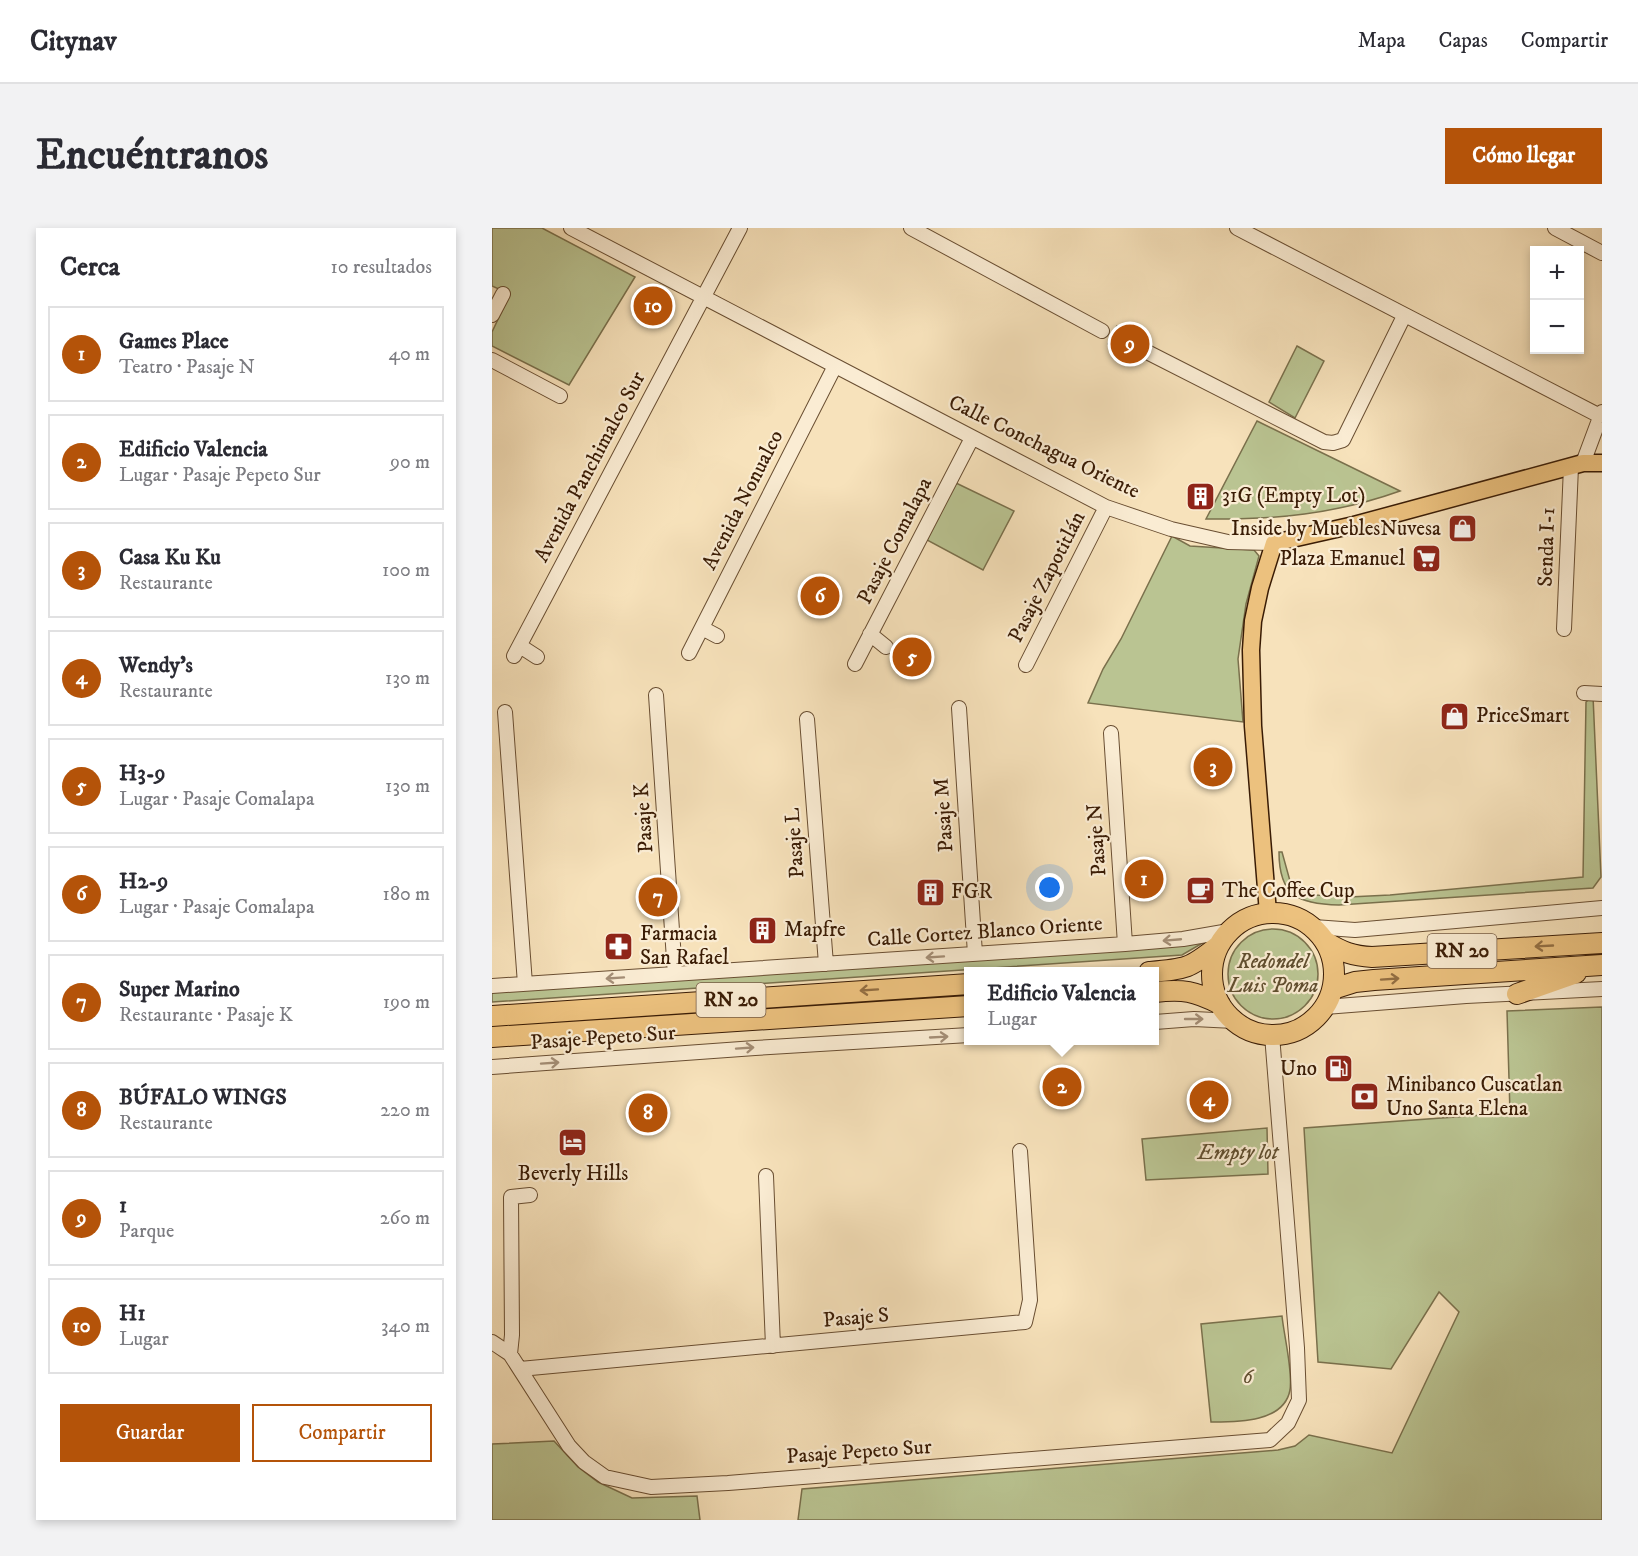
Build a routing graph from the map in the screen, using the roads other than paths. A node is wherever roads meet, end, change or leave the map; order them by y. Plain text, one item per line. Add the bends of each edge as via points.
1 (571, 228) edge
2 (740, 228) edge
3 (911, 228) edge
4 (1237, 228) edge
5 (1555, 228) edge
6 (1602, 253) edge
7 (503, 294) dead end
8 (703, 297) junction
9 (492, 315) edge
10 (1404, 316) junction
11 (1102, 331) dead end
12 (1145, 351) dead end
13 (492, 360) edge
14 (835, 366) junction
15 (560, 396) dead end
16 (1601, 414) edge
17 (972, 438) junction
18 (1602, 463) edge
19 (1577, 465) junction
20 (1106, 507) junction
21 (1274, 543) junction
22 (702, 628) junction
23 (1564, 629) dead end
24 (870, 634) junction
25 (717, 636) dead end
26 (886, 647) dead end
27 (689, 653) dead end
28 (537, 657) dead end
29 (855, 664) dead end
30 (1026, 666) dead end
31 (1584, 693) dead end
32 (1602, 694) edge
33 (656, 695) dead end
34 (959, 708) dead end
35 (505, 711) dead end
36 (807, 719) dead end
37 (1112, 733) dead end
38 (1602, 908) edge
39 (1268, 913) junction
40 (1320, 935) junction
41 (1224, 939) junction
42 (1602, 943) edge
43 (1125, 944) junction
44 (975, 954) junction
45 (826, 964) junction
46 (1601, 965) edge
47 (1159, 971) edge
48 (675, 974) junction
49 (525, 984) junction
50 (964, 984) edge
51 (492, 986) edge
52 (1602, 989) edge
53 (1159, 992) edge
54 (1516, 994) junction
55 (1329, 998) junction
56 (1220, 1004) junction
57 (964, 1006) edge
58 (492, 1016) edge
59 (1234, 1021) junction
60 (1159, 1022) edge
61 (964, 1035) edge
62 (1272, 1035) junction
63 (492, 1037) edge
64 (492, 1067) edge
65 (1020, 1151) dead end
66 (766, 1176) dead end
67 (530, 1195) dead end
68 (492, 1342) edge
69 (773, 1346) junction
70 (510, 1354) junction
71 (520, 1369) junction

1 - 8 street, Calle Conchagua Oriente
2 - 8 street, Avenida Panchimalco Sur
3 - 11 street
4 - 10 street
5 - 6 street
7 - 9 street
8 - 14 street, Calle Conchagua Oriente
8 - 28 street, Avenida Panchimalco Sur via 517,651
10 - 12 street via 1343,440 1333,443 1324,442
10 - 16 street
13 - 15 street
14 - 17 street, Calle Conchagua Oriente
14 - 22 street, Avenida Nonualco
16 - 19 street, Senda I-1
17 - 20 street, Calle Conchagua Oriente
17 - 24 street, Pasaje Comalapa
18 - 19 main road, Calle Conchagua Oriente
19 - 21 main road, Calle Conchagua Oriente
19 - 23 street, Senda I-1
20 - 21 street, Calle Conchagua Oriente via 1171,529 1228,542
20 - 30 street, Pasaje Zapotitlán
21 - 39 main road via 1260,588 1251,650
22 - 25 street
22 - 27 street, Avenida Nonualco
24 - 26 street
24 - 29 street, Pasaje Comalapa
31 - 32 street
33 - 48 street, Pasaje K
34 - 44 street, Pasaje M
35 - 49 street
36 - 45 street, Pasaje L
37 - 43 street, Pasaje N
38 - 40 street
39 - 40 highway, RN 20 via 1288,914 1306,922
39 - 41 highway via 1251,916
42 -> 40 highway, RN 20 via 1372,957 1345,953
40 - 55 highway via 1333,960 1335,980
41 -> 43 street, Calle Cortez Blanco Oriente
41 - 47 highway via 1196,964
41 - 56 highway, RN 20 via 1212,971 1213,988
43 - 44 street, Calle Cortez Blanco Oriente
44 -> 45 street, Calle Cortez Blanco Oriente
45 - 48 street, Calle Cortez Blanco Oriente
46 - 54 highway
55 -> 46 highway, RN 20 via 1355,982
48 -> 49 street, Calle Cortez Blanco Oriente
49 - 51 street, Calle Cortez Blanco Oriente
50 -> 58 highway, RN 20
52 - 54 street
53 - 56 highway, RN 20 via 1198,993
54 - 55 street
55 - 62 highway, RN 20 via 1315,1019 1302,1028
56 - 59 highway, RN 20
57 - 63 highway, RN 20
60 -> 59 street
59 - 62 highway, RN 20 via 1248,1030
64 -> 61 street, Pasaje Pepeto Sur
62 - 71 street, Pasaje Pepeto Sur via 1299,1400 1288,1423 1270,1440 651,1487 605,1477 585,1462 569,1446
65 - 69 street, Pasaje S via 1030,1300 1025,1322
66 - 69 street
67 - 70 street via 505,1197
68 - 70 street, Pasaje Pepeto Sur
69 - 71 street, Pasaje S
70 - 71 street, Pasaje Pepeto Sur

